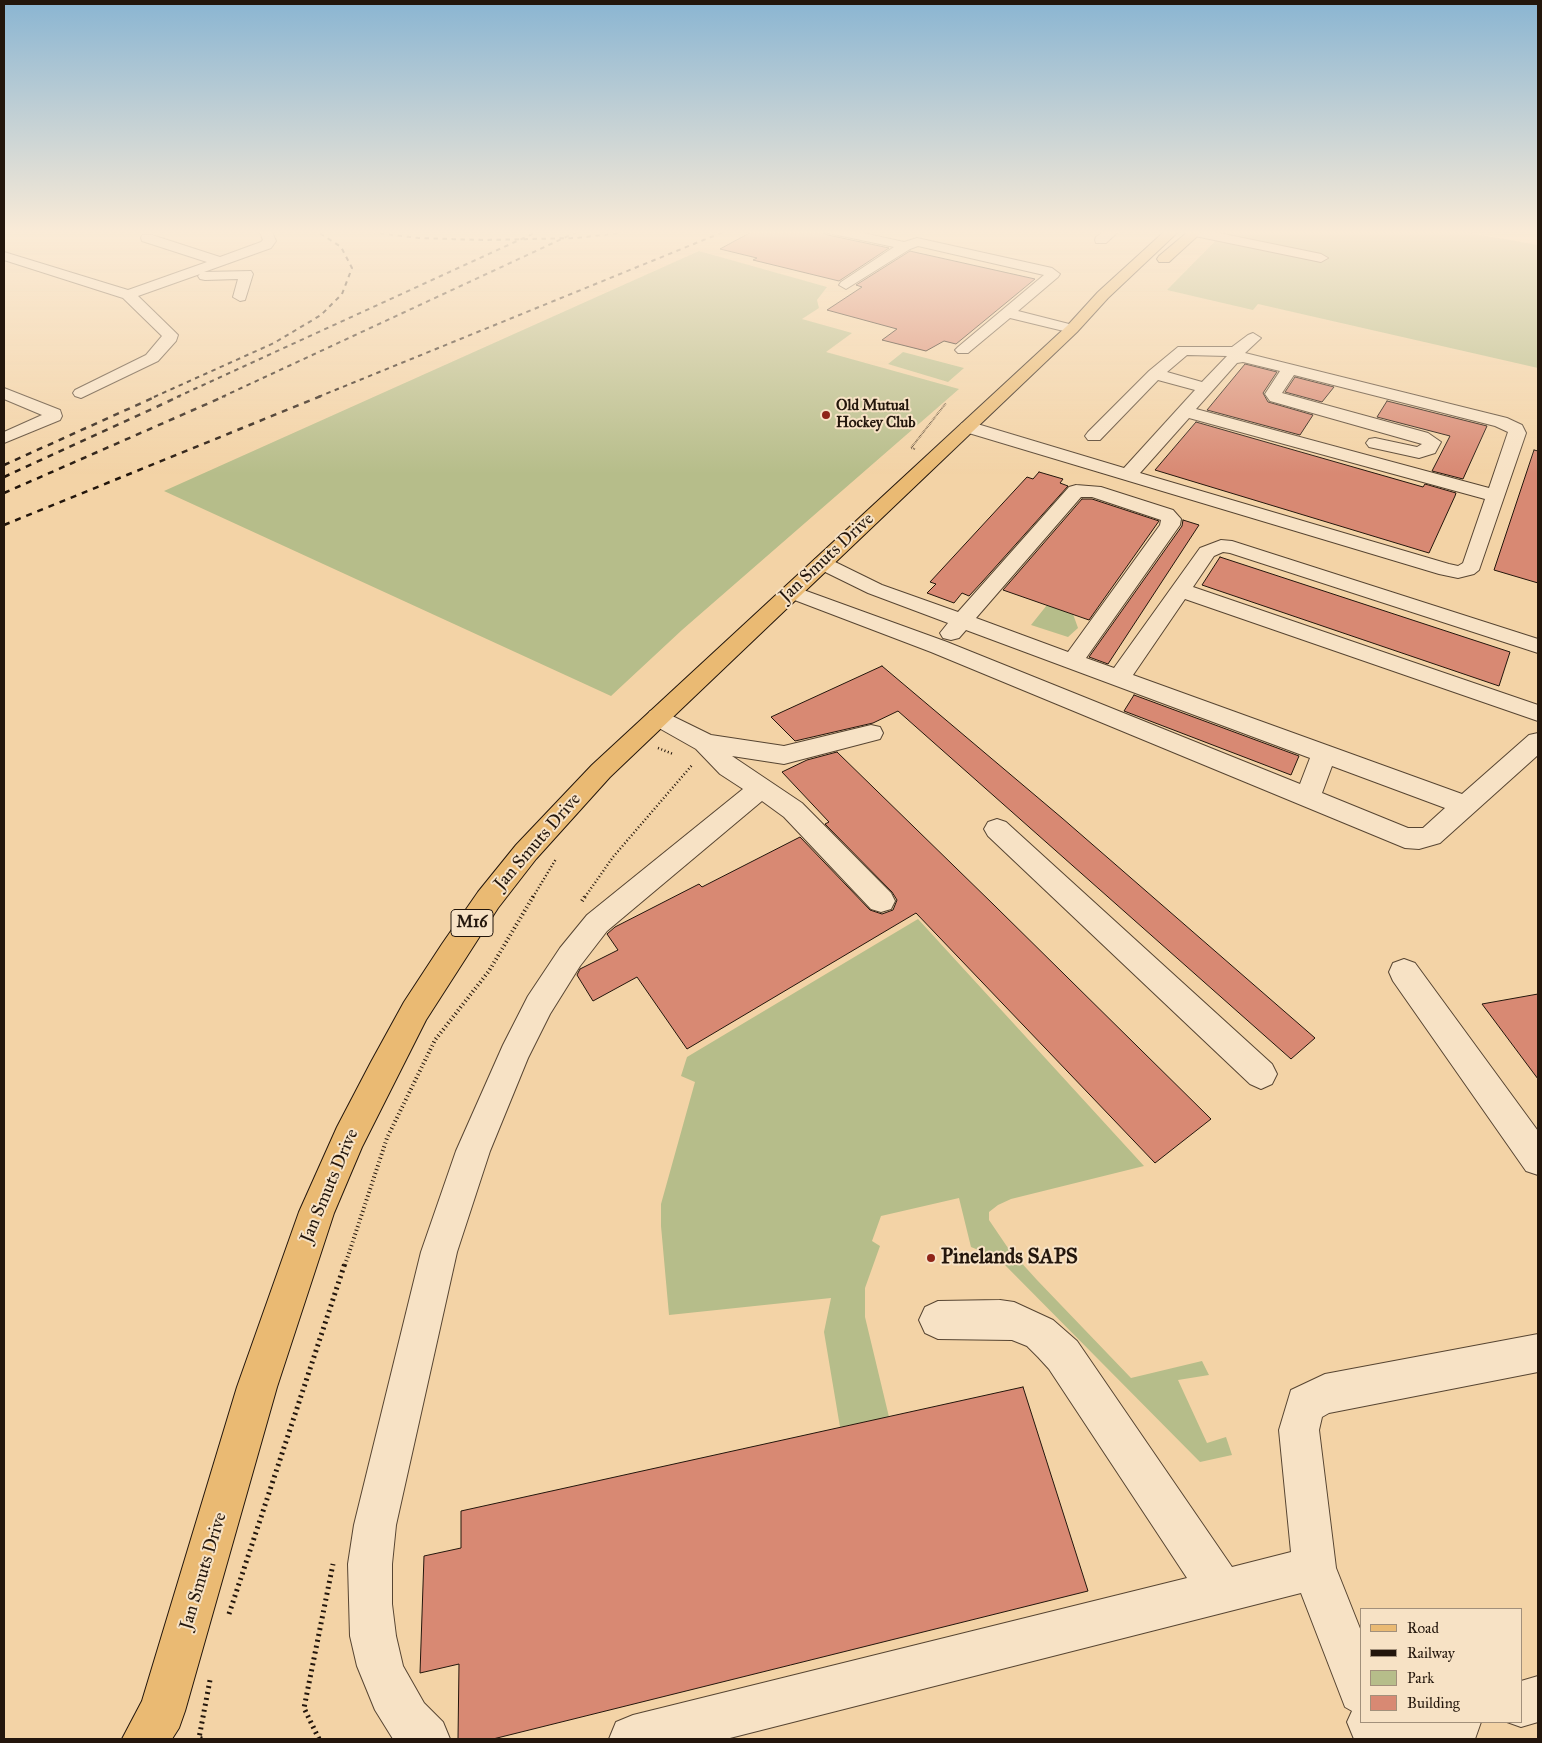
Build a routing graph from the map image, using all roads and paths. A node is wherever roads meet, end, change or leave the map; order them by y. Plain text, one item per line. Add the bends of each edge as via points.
1 (145, 311) edge
2 (1088, 311) edge
3 (1096, 311) edge
4 (1008, 313) joint
5 (1074, 327) junction
6 (1253, 338) dead end
7 (963, 350) dead end
8 (1290, 368) junction
9 (1155, 374) junction
10 (1366, 387) junction
11 (1205, 388) junction
12 (4, 393) edge
13 (81, 393) dead end
14 (946, 403) dead end
15 (1184, 411) junction
16 (1346, 416) junction
17 (968, 427) junction
18 (1094, 436) dead end
19 (4, 438) edge
20 (1361, 440) dead end
21 (1323, 449) junction
22 (918, 450) dead end
23 (1128, 475) junction
24 (1496, 496) junction
25 (822, 563) junction
26 (1180, 590) junction
27 (791, 592) junction
28 (962, 620) junction
29 (1538, 646) edge
30 (939, 648) junction
31 (1072, 662) junction
32 (1118, 679) junction
33 (1538, 712) edge
34 (658, 717) junction
35 (872, 733) dead end
36 (1538, 741) edge
37 (705, 743) junction
38 (1324, 755) junction
39 (761, 788) junction
40 (1307, 798) junction
41 (1464, 805) junction
42 (997, 829) dead end
43 (561, 850) dead end
44 (881, 901) dead end
45 (1404, 972) dead end
46 (1261, 1074) dead end
47 (1538, 1159) edge
48 (938, 1320) dead end
49 (1538, 1353) edge
50 (1314, 1568) junction
51 (1222, 1591) junction
52 (228, 1616) dead end
53 (210, 1677) dead end
54 (1360, 1688) edge
55 (1538, 1699) edge
56 (1522, 1704) edge
57 (1372, 1723) edge
58 (1454, 1723) edge
59 (158, 1730) edge
60 (202, 1739) edge
61 (426, 1739) edge
62 (633, 1739) edge
63 (1378, 1739) edge
64 (1388, 1739) edge

1 - 13 street via 170,335 168,341 152,358
2 - 5 main road, Jan Smuts Drive / M16
3 - 5 main road, Jan Smuts Drive / M16
4 - 5 street
4 - 7 street
5 - 17 main road, Jan Smuts Drive / M16
6 - 9 street via 1236,352 1183,350
8 - 10 street
8 - 11 street via 1251,358 1236,358
8 - 16 street via 1274,396
9 - 11 street
9 - 18 street
10 - 16 street
10 - 24 street via 1502,422 1516,429
11 - 15 street
12 - 19 street via 54,414
14 - 22 path via 911,448
15 - 21 street
15 - 23 street
16 - 20 street via 1432,442 1425,452 1413,453
16 - 21 street
17 - 23 street
17 - 25 main road, Jan Smuts Drive / M16
21 - 24 street
23 - 24 street via 1458,572 1472,566
25 - 27 main road, Jan Smuts Drive / M16
25 - 28 street via 875,589
26 - 29 street via 1210,549 1226,546
26 - 32 street
26 - 33 street
27 - 30 street
27 - 34 main road, Jan Smuts Drive / M16
28 - 30 street
28 - 31 street
28 - 31 street via 1076,491 1094,491 1166,514 1171,520 1170,525
30 - 40 street
31 - 32 street
32 - 38 street
34 - 37 street
34 - 59 main road, Jan Smuts Drive / M16 via 563,810 488,900 415,1012 349,1138 317,1212 257,1387
35 - 37 street via 784,755
36 - 41 street
37 - 39 street via 728,768
38 - 40 street
38 - 41 street
39 - 44 street via 793,810
39 - 61 street via 597,923 570,957 539,1005 518,1047 473,1151 439,1252 375,1525 370,1564 373,1636 380,1666 391,1694 407,1720
40 - 41 street via 1412,839 1431,836
42 - 46 street
43 - 52 path via 489,971 435,1040 387,1138
45 - 47 street
48 - 51 street via 1014,1321 1040,1333 1052,1343
49 - 50 street via 1325,1394 1305,1404 1299,1430
50 - 51 street
50 - 54 street
51 - 62 street
53 - 60 path via 199,1738
55 - 56 street
57 - 63 street
58 - 64 street

